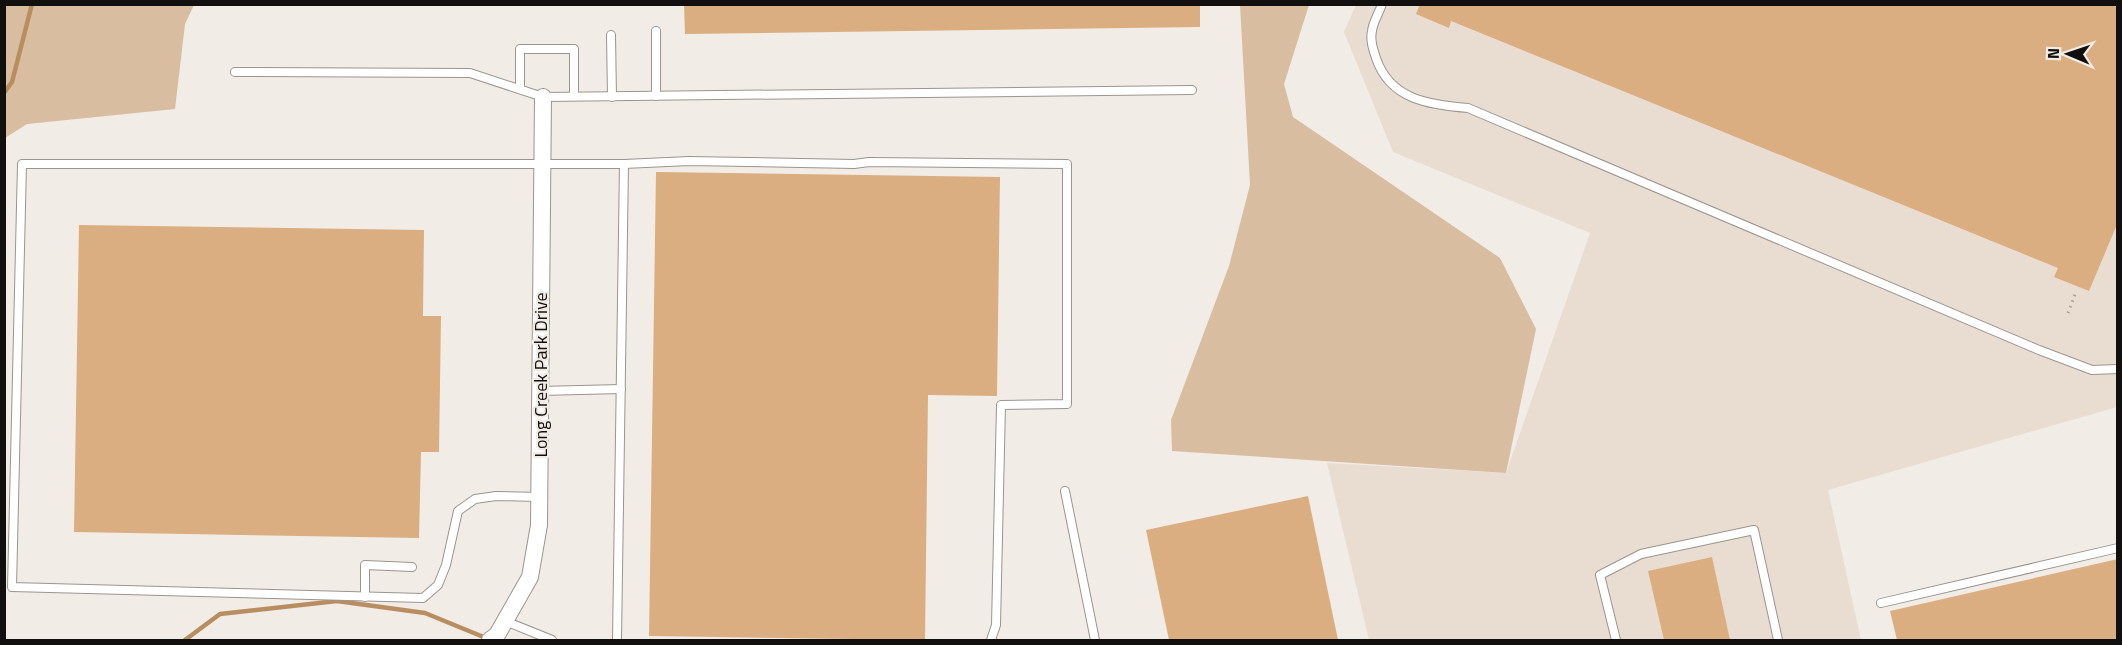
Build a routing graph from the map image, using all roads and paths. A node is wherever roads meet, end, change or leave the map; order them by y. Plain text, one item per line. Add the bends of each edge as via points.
1 (1382, 4) edge
2 (656, 31) dead end
3 (610, 35) dead end
4 (235, 72) dead end
5 (520, 88) junction
6 (1192, 90) dead end
7 (574, 96) junction
8 (656, 96) junction
9 (543, 97) junction
10 (612, 97) junction
11 (542, 163) junction
12 (624, 164) junction
13 (2076, 292) dead end
14 (2068, 313) dead end
15 (2118, 369) edge
16 (621, 389) junction
17 (540, 391) junction
18 (1065, 491) dead end
19 (540, 497) junction
20 (2118, 548) edge
21 (412, 567) dead end
22 (365, 597) junction
23 (1881, 603) dead end
24 (505, 621) junction
25 (490, 640) edge
26 (552, 640) edge
27 (617, 640) edge
28 (991, 640) edge
29 (1095, 640) edge
30 (1616, 640) edge
31 (1778, 640) edge

1 - 15 lane via 1371,44 1378,65 1393,85 1411,98 1432,105 1468,108 2039,350 2092,370
2 - 8 lane
3 - 10 lane
4 - 5 lane via 470,73
5 - 7 lane via 520,49 574,49
5 - 9 lane
6 - 8 lane
7 - 9 lane
7 - 10 lane
8 - 10 lane
9 - 11 street, Long Creek Park Drive
11 - 12 lane
11 - 17 street, Long Creek Park Drive
11 - 22 lane via 22,164 12,587
12 - 16 lane
12 - 28 lane via 1067,164 1067,405 1000,405 996,626
13 - 14 path
16 - 17 lane
16 - 27 lane
17 - 19 street, Long Creek Park Drive
18 - 29 lane
19 - 22 lane via 475,499 459,510 438,585 423,598
19 - 24 street, Long Creek Park Drive via 530,577
20 - 23 lane
21 - 22 lane via 365,565
24 - 25 street, Long Creek Park Drive
24 - 26 lane
30 - 31 lane via 1600,575 1641,554 1754,530

